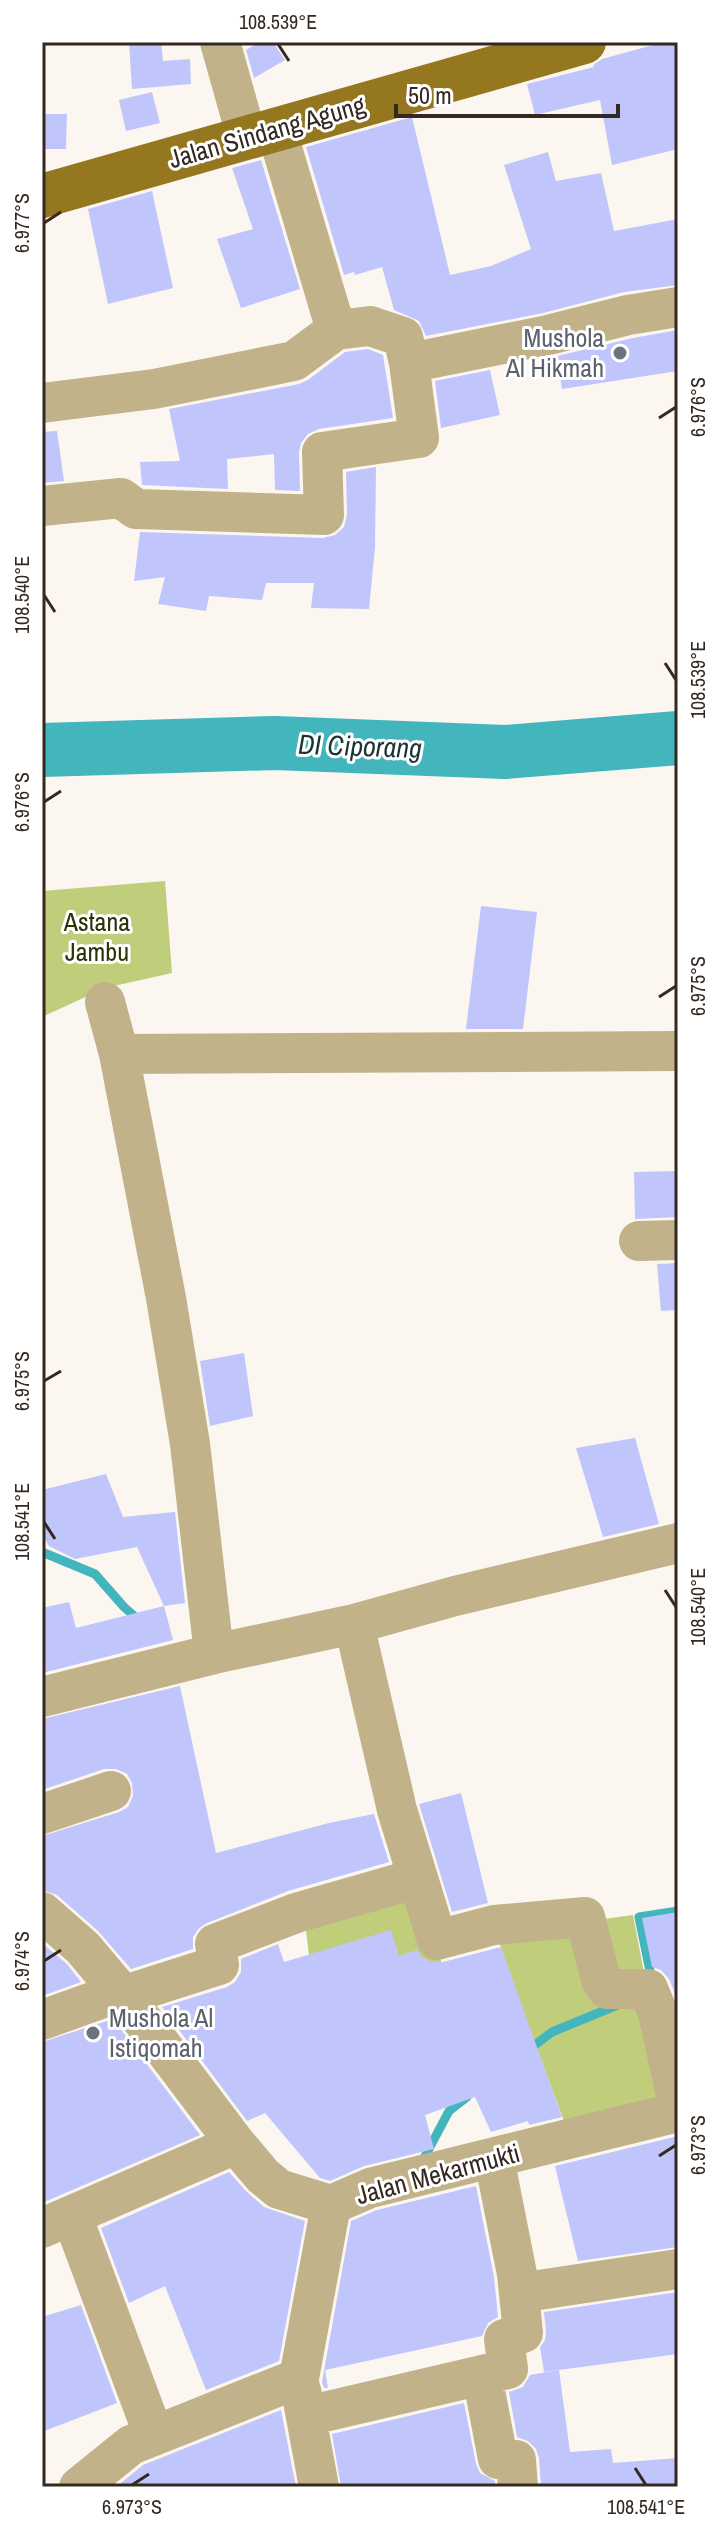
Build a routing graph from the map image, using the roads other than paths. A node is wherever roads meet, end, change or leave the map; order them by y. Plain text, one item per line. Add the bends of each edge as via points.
1 (220, 42) edge
2 (584, 42) edge
3 (262, 133) junction
4 (42, 196) edge
5 (678, 307) edge
6 (336, 330) junction
7 (409, 363) junction
8 (42, 403) edge
9 (42, 506) edge
10 (105, 1002) dead end
11 (678, 1051) edge
12 (119, 1054) junction
13 (678, 1240) edge
14 (639, 1241) dead end
15 (678, 1543) edge
16 (354, 1624) junction
17 (214, 1654) junction
18 (42, 1697) edge
19 (111, 1791) dead end
20 (42, 1814) edge
21 (418, 1878) junction
22 (42, 1912) edge
23 (121, 1994) junction
24 (42, 2020) edge
25 (678, 2104) edge
26 (678, 2112) edge
27 (236, 2144) junction
28 (494, 2158) junction
29 (331, 2205) junction
30 (57, 2222) edge
31 (678, 2269) edge
32 (519, 2293) junction
33 (482, 2375) junction
34 (303, 2397) junction
35 (154, 2436) junction
36 (79, 2487) edge
37 (319, 2487) edge
38 (518, 2487) edge

1 - 3 street
2 - 3 main road, Jalan Sindang Agung
3 - 4 main road, Jalan Sindang Agung
3 - 6 street
5 - 7 street
6 - 7 street via 370,326 403,337
6 - 8 street via 294,361 154,389
7 - 9 street via 419,438 322,452 324,515 136,509 121,498
10 - 12 street
11 - 12 street
12 - 17 street via 190,1444
13 - 14 street
15 - 16 street
16 - 17 street
16 - 21 street
17 - 18 street
19 - 20 street
21 - 23 street via 296,1913 215,1944 219,1965
21 - 25 street via 437,1940 494,1925 585,1917 607,1989 648,1989
22 - 23 street via 83,1948
23 - 24 street
23 - 27 street
26 - 28 street, Jalan Mekarmukti
27 - 29 street via 279,2189
27 - 30 street
28 - 29 street, Jalan Mekarmukti via 370,2188
28 - 32 street
29 - 34 street, Jalan Mekarmukti
30 - 35 street
31 - 32 street
32 - 33 street via 523,2333 504,2339 508,2369
33 - 34 street
33 - 38 street via 498,2459 516,2460
34 - 35 street
34 - 37 street
35 - 36 street via 131,2445

